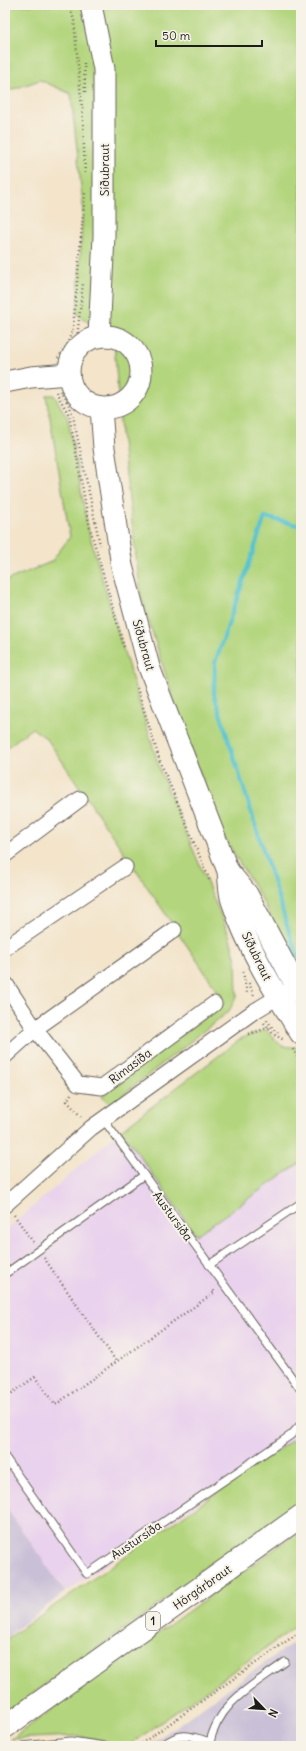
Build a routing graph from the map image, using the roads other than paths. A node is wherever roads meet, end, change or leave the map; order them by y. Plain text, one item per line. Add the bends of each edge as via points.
1 (91, 5) edge
2 (99, 337) junction
3 (64, 374) junction
4 (5, 382) edge
5 (102, 408) junction
6 (80, 799) dead end
7 (5, 856) edge
8 (125, 867) dead end
9 (228, 871) junction
10 (174, 930) dead end
11 (5, 948) edge
12 (5, 983) edge
13 (298, 990) edge
14 (277, 997) junction
15 (214, 1004) dead end
16 (36, 1029) junction
17 (292, 1040) edge
18 (5, 1056) edge
19 (103, 1119) junction
20 (144, 1175) junction
21 (301, 1203) edge
22 (5, 1205) edge
23 (209, 1265) junction
24 (5, 1274) edge
25 (301, 1390) edge
26 (301, 1424) edge
27 (5, 1457) edge
28 (301, 1516) edge
29 (286, 1662) dead end
30 (5, 1727) edge
31 (209, 1744) edge
32 (22, 1746) edge
33 (104, 1746) edge
34 (162, 1746) edge

1 - 2 street, Síðubraut via 104,69 104,236
2 - 3 street via 82,344
2 - 5 street via 110,336 130,346 140,365 141,376 132,396 118,405
3 - 4 street
3 - 5 street via 77,395 92,406
5 - 9 street, Síðubraut via 104,448 124,573 149,667
6 - 7 street
8 - 11 street
9 - 13 street, Síðubraut via 247,894
9 - 14 street, Síðubraut via 231,900
10 - 16 street
12 - 16 street
13 - 14 street
14 - 17 street, Síðubraut
14 - 19 street via 246,1016
15 - 16 street, Rimasíða via 102,1087 78,1084
16 - 18 street
19 - 20 lane, Austursíða
19 - 22 street
20 - 23 lane, Austursíða
20 - 24 lane
21 - 23 lane
23 - 25 lane, Austursíða
26 - 27 lane, Austursíða via 291,1435 87,1574
28 - 30 highway, Hörgárbraut / 1
29 - 31 lane via 228,1706 217,1720
31 - 34 lane via 188,1735 179,1735
32 - 33 lane via 71,1741

